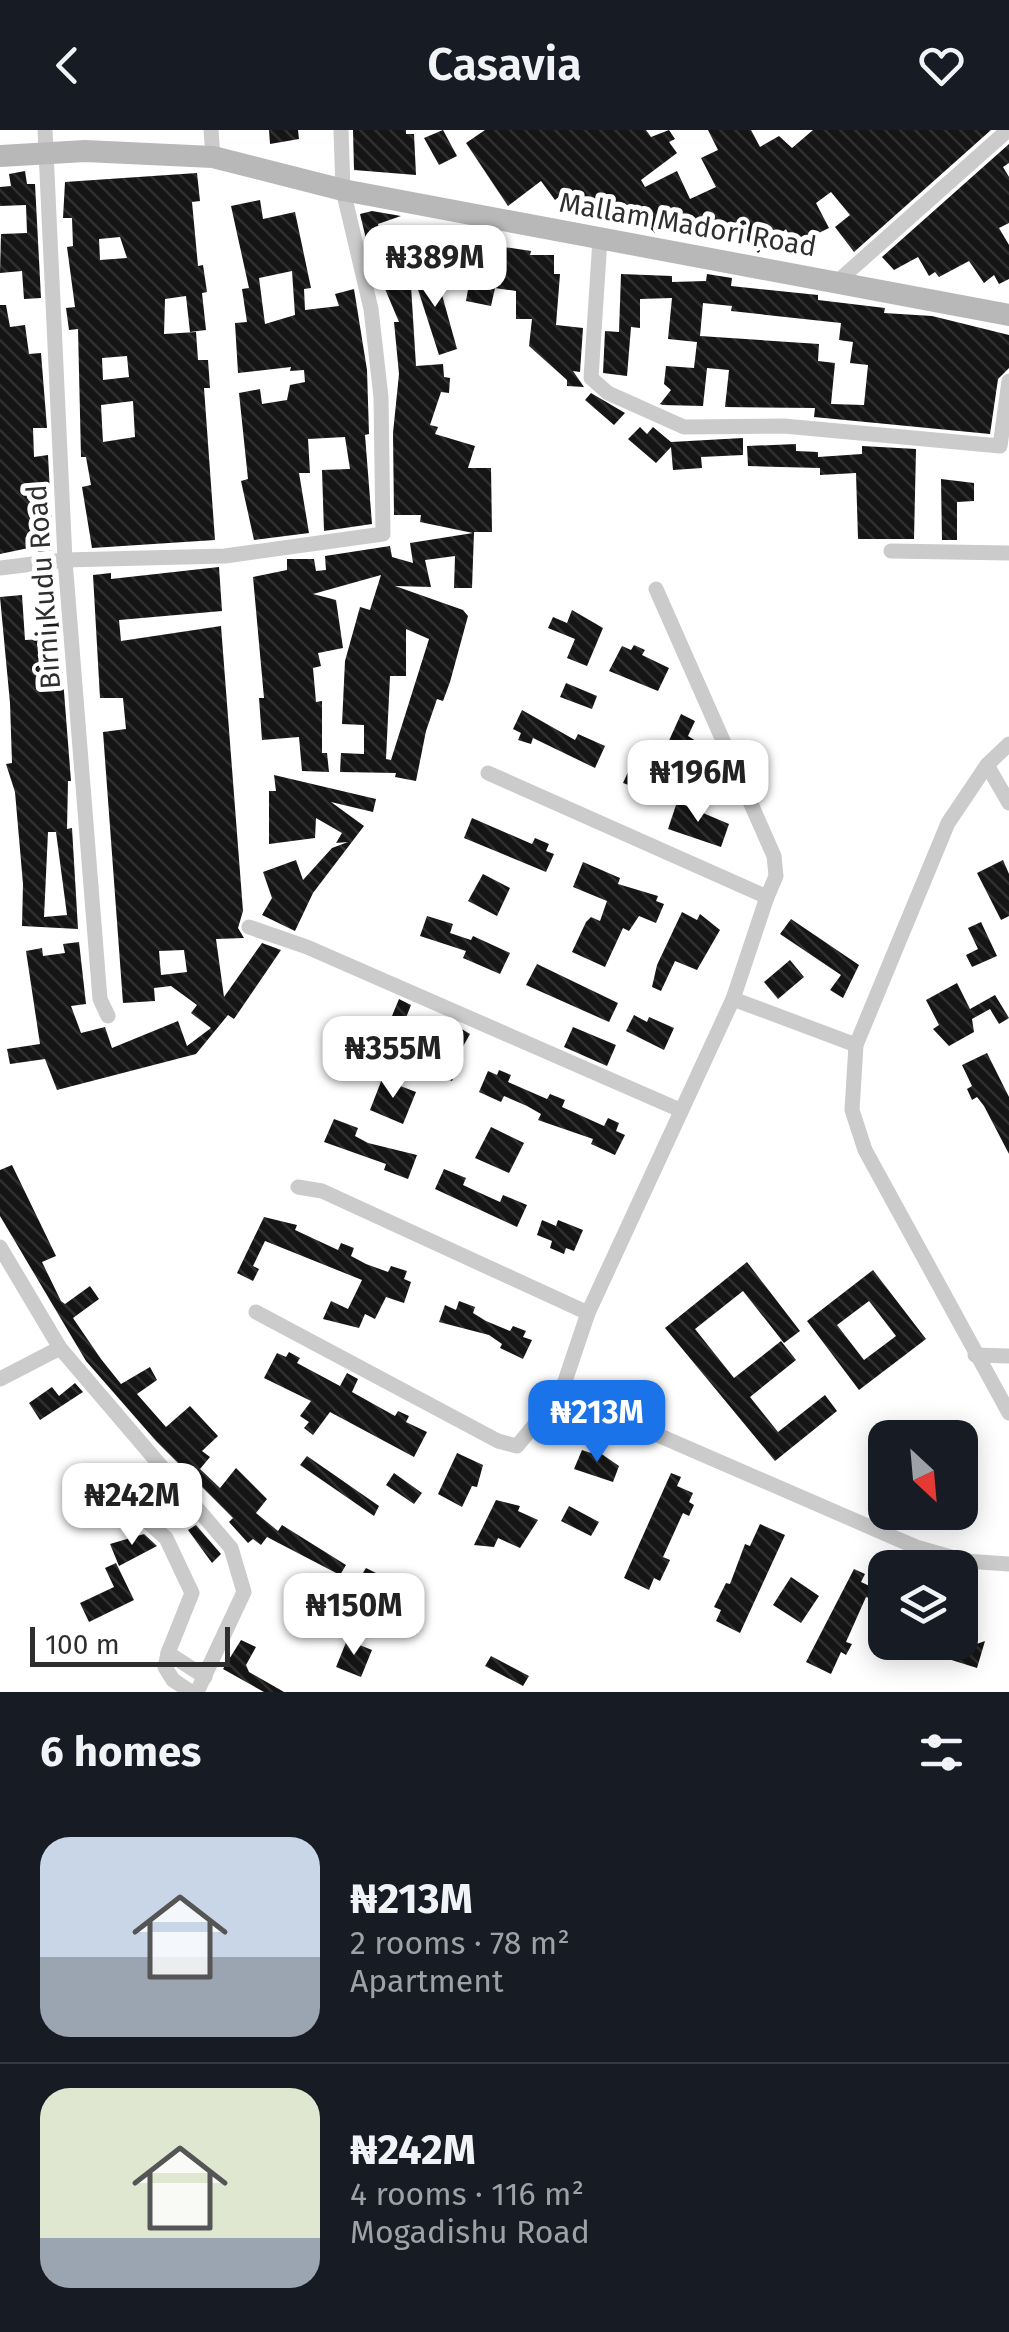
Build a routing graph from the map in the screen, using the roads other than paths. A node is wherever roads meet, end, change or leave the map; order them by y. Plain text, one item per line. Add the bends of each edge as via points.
1 (211, 130) edge
2 (341, 130) edge
3 (1008, 130) edge
4 (45, 141) edge
5 (0, 156) edge
6 (214, 157) junction
7 (343, 190) junction
8 (600, 240) junction
9 (838, 281) junction
10 (1009, 315) edge
11 (1009, 381) edge
12 (891, 551) dead end
13 (1009, 553) edge
14 (65, 560) junction
15 (0, 568) edge
16 (656, 589) dead end
17 (1009, 744) edge
18 (987, 765) junction
19 (488, 773) dead end
20 (1009, 804) edge
21 (766, 897) junction
22 (249, 926) dead end
23 (732, 999) junction
24 (108, 1016) dead end
25 (856, 1045) junction
26 (680, 1110) junction
27 (298, 1187) dead end
28 (0, 1248) edge
29 (256, 1312) dead end
30 (588, 1312) junction
31 (60, 1348) junction
32 (975, 1356) junction
33 (1009, 1356) edge
34 (0, 1379) edge
35 (561, 1393) junction
36 (1009, 1413) edge
37 (127, 1504) dead end
38 (1009, 1564) edge
39 (198, 1687) edge

1 - 6 street
2 - 7 street
3 - 9 street
4 - 5 street, Mallam Madori Road
4 - 6 street, Mallam Madori Road
4 - 14 street, Birni Kudu Road
6 - 7 street, Mallam Madori Road
7 - 8 street, Mallam Madori Road
7 - 14 street via 371,308 381,397 383,534 226,556
8 - 9 street, Mallam Madori Road
8 - 11 street via 591,378 608,393 684,427 784,426 1000,446
9 - 10 street, Mallam Madori Road
12 - 13 street
14 - 15 street
14 - 24 street, Birni Kudu Road via 100,999
16 - 21 street via 774,856 776,876
17 - 18 street
18 - 20 street
18 - 25 street via 948,822
19 - 21 street
21 - 23 street
22 - 26 street
23 - 25 street
23 - 26 street
25 - 32 street via 852,1110 865,1150
26 - 30 street
27 - 30 street via 322,1190
28 - 31 street
29 - 35 street via 518,1446
30 - 35 street
31 - 34 street
31 - 39 street via 231,1548 244,1592
32 - 33 street
32 - 36 street
35 - 38 street via 916,1547
37 - 39 street via 166,1538 192,1593 168,1653

